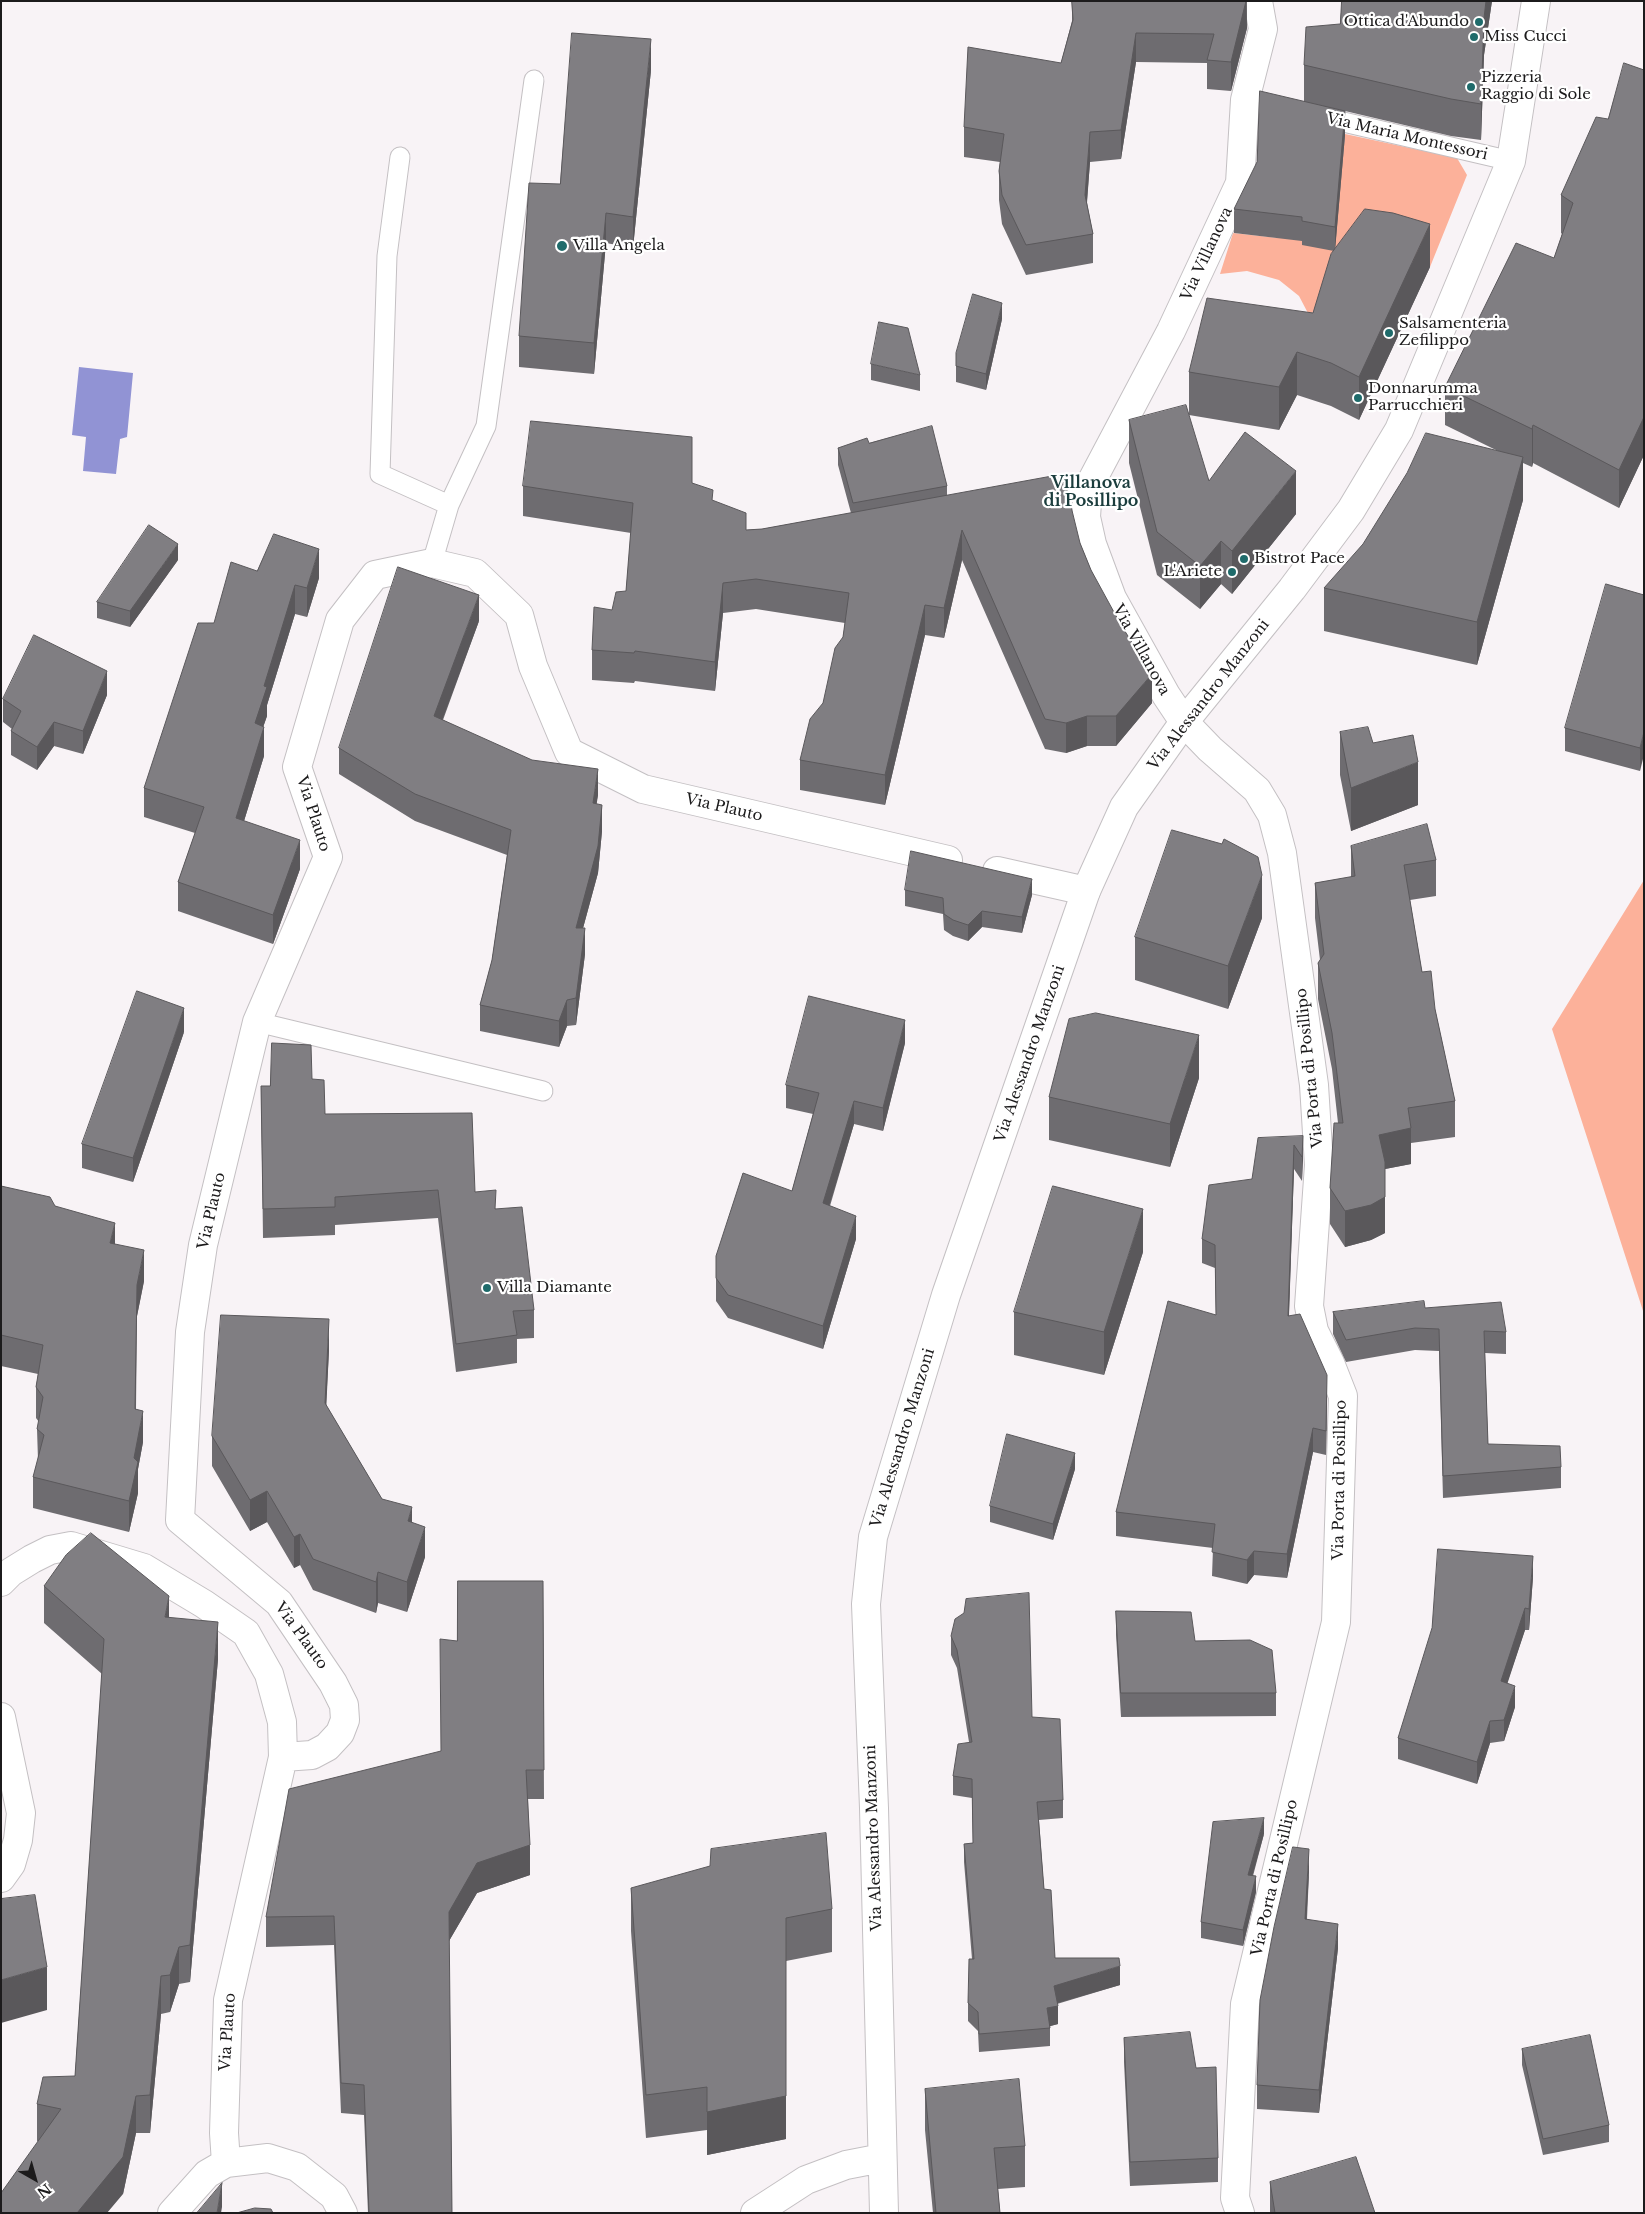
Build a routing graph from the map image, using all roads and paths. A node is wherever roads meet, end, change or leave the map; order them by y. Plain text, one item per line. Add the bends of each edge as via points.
1 (1258, 1) edge
2 (1536, 1) edge
3 (534, 80) dead end
4 (1304, 113) edge
5 (400, 157) dead end
6 (1511, 161) junction
7 (1088, 488) junction
8 (1020, 500) edge
9 (449, 505) junction
10 (432, 563) junction
11 (1184, 722) junction
12 (1086, 891) junction
13 (256, 1022) junction
14 (544, 1091) dead end
15 (1, 1582) edge
16 (1, 1717) edge
17 (283, 1757) junction
18 (1, 1878) edge
19 (882, 2158) junction
20 (226, 2163) junction
21 (172, 2213) edge
22 (343, 2213) edge
23 (755, 2213) edge
24 (884, 2213) edge
25 (1240, 2213) edge

1 - 7 street, Via Villanova via 1263,29 1255,102 1240,183 1171,331
2 - 6 street, Via Alessandro Manzoni
3 - 9 lane via 486,426
4 - 6 lane, Via Maria Montessori
5 - 9 lane via 387,256 380,474
6 - 11 street, Via Alessandro Manzoni via 1399,430 1352,510 1292,590
7 - 8 lane
7 - 11 street, Via Villanova via 1086,517 1092,544 1112,598
9 - 10 lane
10 - 12 street, Via Plauto via 475,573 519,615 533,666 569,752 643,788
10 - 13 street, Via Plauto via 374,575 340,620 297,767 328,857
11 - 12 street, Via Alessandro Manzoni via 1124,807
11 - 25 street, Via Porta di Posillipo via 1257,790 1272,815 1282,852 1314,1085 1319,1164 1310,1306 1314,1331 1343,1396 1336,1622 1245,2004 1235,2198
12 - 19 street, Via Alessandro Manzoni via 946,1295 873,1537 866,1604
13 - 14 lane
13 - 17 street, Via Plauto via 203,1246 190,1332 180,1520 278,1603 333,1683 344,1705 345,1720 340,1733 327,1747 312,1754
15 - 17 street, Via Plauto via 32,1558 71,1546 144,1568 204,1604 246,1633 269,1674 282,1722
16 - 18 street via 21,1813 11,1864
17 - 20 street, Via Plauto via 228,2000
19 - 23 street via 846,2165 806,2180
19 - 24 street, Via Alessandro Manzoni
20 - 21 street via 207,2174
20 - 22 street via 268,2158 297,2167 334,2196

